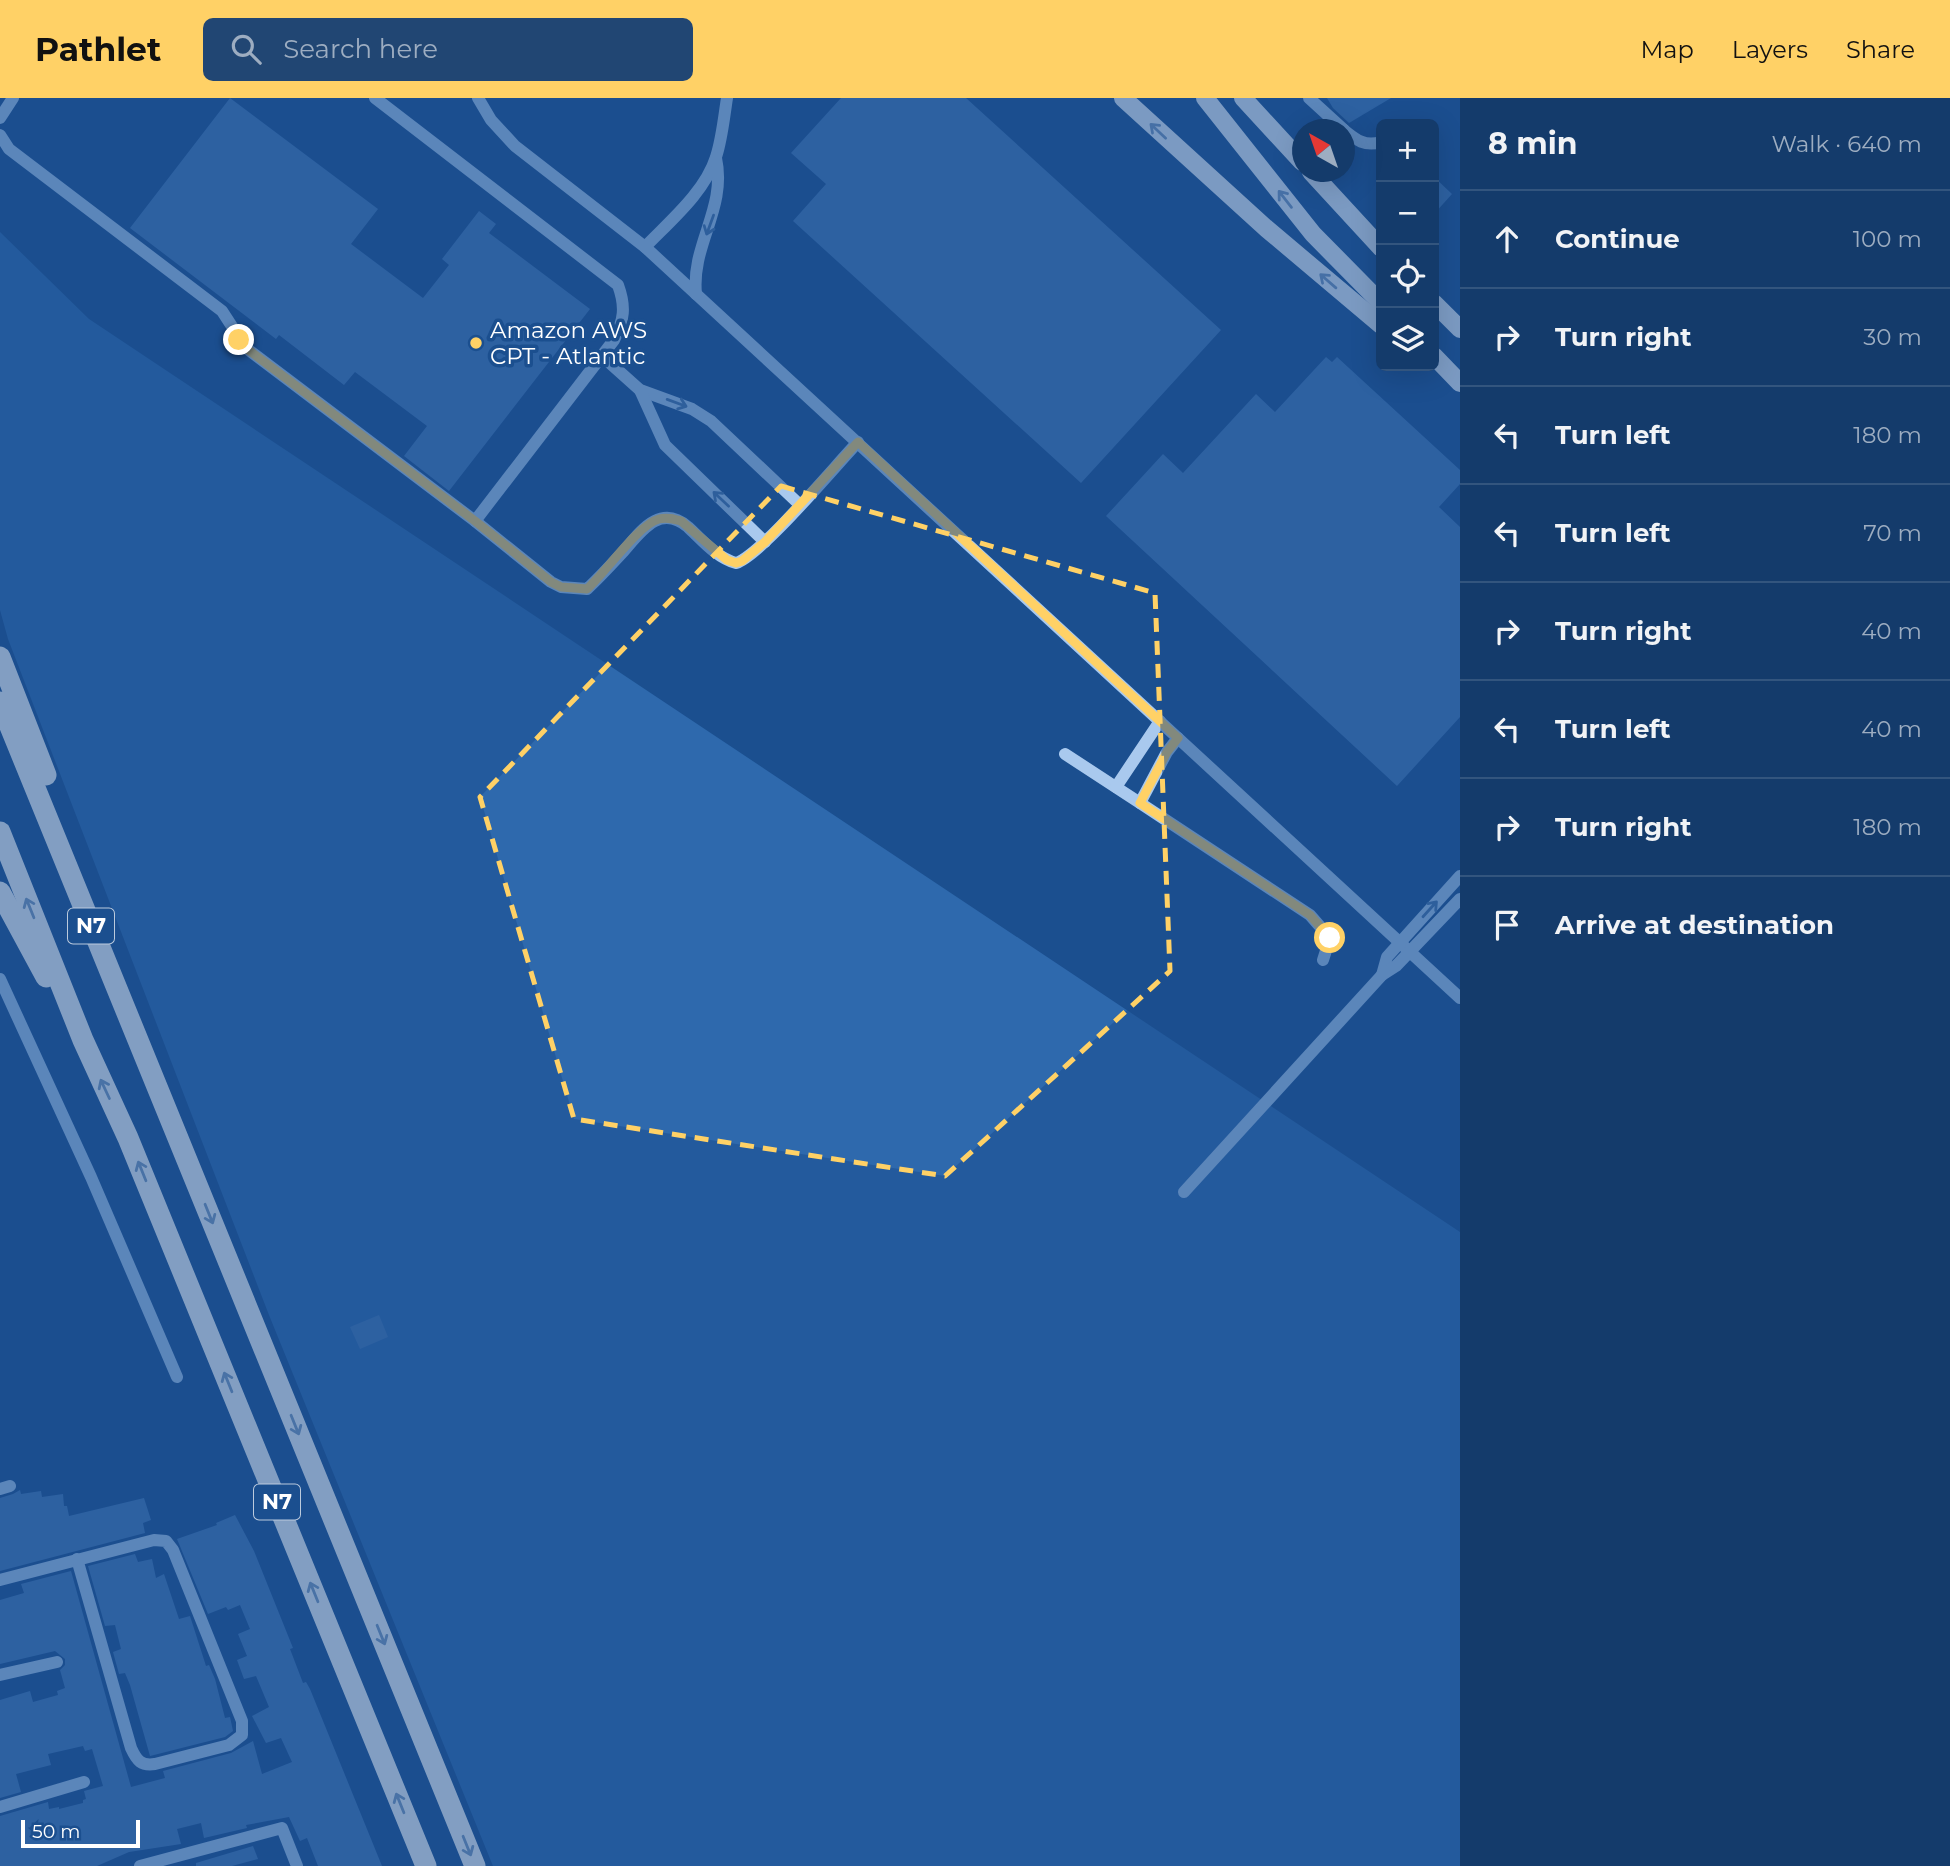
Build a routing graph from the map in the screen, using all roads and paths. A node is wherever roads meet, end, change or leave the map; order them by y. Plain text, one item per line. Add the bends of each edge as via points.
1 (13, 98) edge
2 (375, 98) edge
3 (478, 98) edge
4 (727, 98) edge
5 (1123, 98) edge
6 (1205, 98) edge
7 (1243, 98) edge
8 (1309, 98) edge
9 (0, 118) edge
10 (1332, 119) edge
11 (0, 135) edge
12 (1355, 138) edge
13 (1376, 143) edge
14 (1292, 150) edge
15 (716, 158) junction
16 (1320, 182) edge
17 (1378, 245) edge
18 (645, 247) junction
19 (696, 295) junction
20 (1376, 298) edge
21 (1439, 308) edge
22 (1376, 320) edge
23 (1460, 329) edge
24 (602, 356) junction
25 (1439, 361) edge
26 (1439, 368) edge
27 (1460, 383) edge
28 (640, 390) junction
29 (858, 442) junction
30 (799, 504) junction
31 (475, 521) junction
32 (765, 542) junction
33 (0, 657) edge
34 (0, 702) edge
35 (1160, 721) junction
36 (1178, 738) junction
37 (1065, 754) dead end
38 (1116, 787) junction
39 (1140, 803) junction
40 (0, 832) edge
41 (1460, 876) edge
42 (0, 892) edge
43 (1460, 899) edge
44 (1405, 947) junction
45 (1323, 960) dead end
46 (0, 979) edge
47 (1460, 998) edge
48 (83, 1040) junction
49 (183, 1151) junction
50 (1184, 1192) dead end
51 (177, 1377) dead end
52 (77, 1559) junction
53 (0, 1580) edge
54 (57, 1662) dead end
55 (0, 1675) edge
56 (84, 1782) dead end
57 (0, 1807) edge
58 (140, 1866) edge
59 (297, 1866) edge
60 (426, 1866) edge
61 (475, 1866) edge

1 - 9 street
2 - 24 street via 618,285 623,301 621,325
3 - 18 street via 515,146
4 - 15 street
22 -> 5 main road
20 -> 6 main road via 1313,234
7 - 14 main road
8 - 10 street
11 - 31 street via 9,149 222,311 246,348
12 - 13 street
15 - 18 street via 698,189
15 -> 19 street via 719,171 713,216 698,256
16 - 17 main road
18 - 19 street
19 - 29 street
21 - 23 main road
24 - 28 street
24 - 31 street
25 - 27 main road
26 - 27 main road
28 -> 30 street via 711,421
32 -> 28 street via 665,445
29 - 30 street
29 - 35 street
30 - 32 street
31 - 32 street via 551,582 573,589 587,589 643,529 661,518 681,521 720,556 736,563
33 - 49 highway via 188,1129
34 - 49 highway, N7
35 - 36 street
35 - 38 street
36 - 39 street
36 - 44 street
37 - 38 street
38 - 39 street
39 - 45 street via 1310,915 1330,938
48 -> 40 highway, N7
44 -> 41 street
42 - 48 highway
43 - 44 street
44 - 47 street
44 - 50 street via 1387,957 1382,975
46 - 51 street via 92,1177
60 -> 48 highway, N7 via 133,1150
49 -> 61 highway, N7
52 - 52 street via 131,1748 141,1763 155,1764 229,1745 242,1735 242,1721 170,1545 153,1540
52 - 53 street
54 - 55 street
56 - 57 street
58 - 59 street via 282,1828

